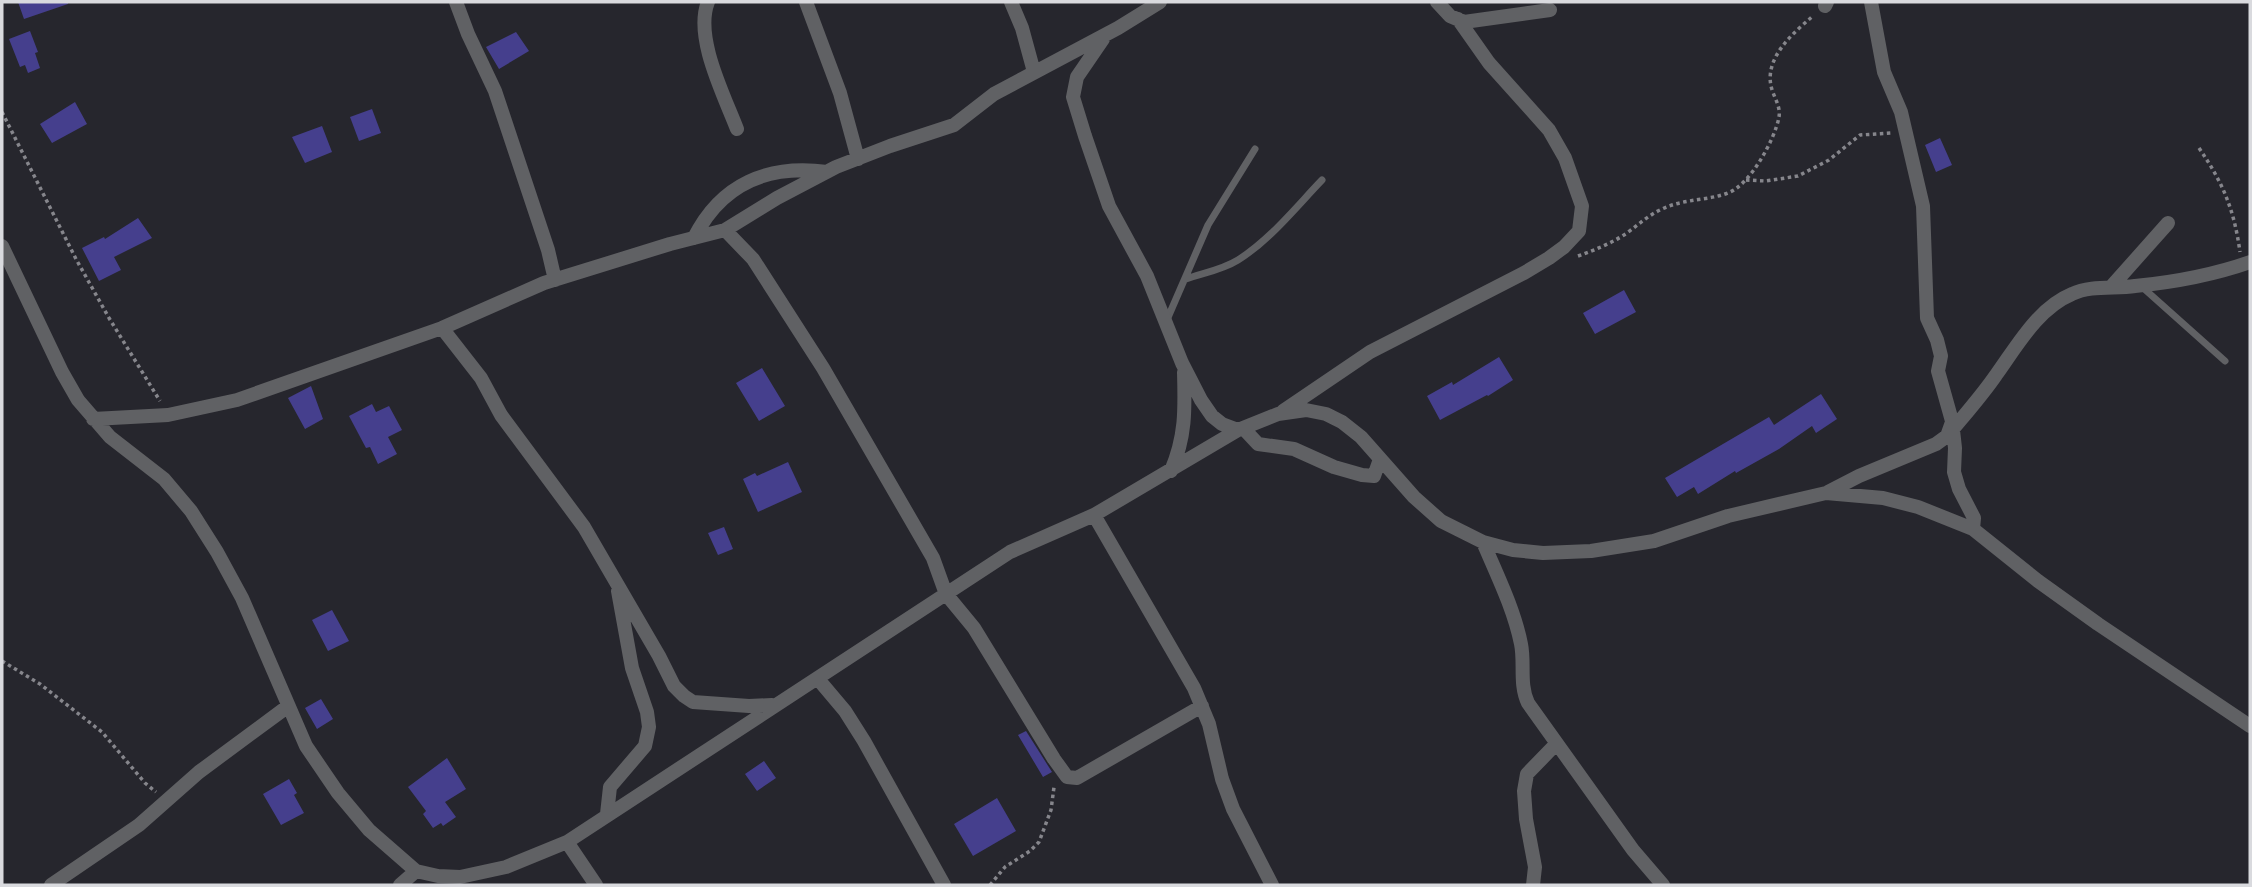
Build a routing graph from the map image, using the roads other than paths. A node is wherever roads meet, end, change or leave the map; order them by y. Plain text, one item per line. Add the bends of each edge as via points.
1 (456, 2) edge
2 (708, 2) edge
3 (806, 2) edge
4 (1011, 2) edge
5 (1160, 2) edge
6 (1437, 2) edge
7 (1871, 2) edge
8 (1550, 10) dead end
9 (1458, 19) junction
10 (1106, 35) junction
11 (1034, 72) junction
12 (737, 130) dead end
13 (1255, 149) dead end
14 (858, 159) junction
15 (827, 172) junction
16 (1322, 180) dead end
17 (2168, 223) dead end
18 (725, 230) junction
19 (694, 238) junction
20 (2, 246) edge
21 (2246, 264) edge
22 (1186, 279) junction
23 (555, 280) junction
24 (2141, 286) junction
25 (2111, 287) junction
26 (1166, 322) junction
27 (442, 328) junction
28 (2225, 361) dead end
29 (1184, 367) junction
30 (1278, 414) junction
31 (93, 419) junction
32 (1953, 425) junction
33 (1240, 429) junction
34 (1380, 459) junction
35 (1171, 471) junction
36 (1826, 493) junction
37 (1094, 515) junction
38 (1973, 529) junction
39 (1483, 542) junction
40 (618, 586) junction
41 (946, 594) junction
42 (818, 679) junction
43 (773, 705) junction
44 (1202, 706) junction
45 (287, 707) junction
46 (2250, 726) edge
47 (1556, 744) junction
48 (607, 814) junction
49 (566, 842) junction
50 (416, 871) junction
51 (51, 885) edge
52 (400, 885) edge
53 (596, 885) edge
54 (944, 885) edge
55 (1272, 885) edge
56 (1533, 885) edge
57 (1663, 885) edge

1 - 23 street via 495,91
2 - 12 street via 703,28
3 - 14 street via 840,93
4 - 11 street
5 - 10 street
6 - 9 street
7 - 32 street via 1884,72 1902,112 1923,206 1927,318 1941,356 1938,371
8 - 9 street via 1485,20
9 - 30 street via 1489,63 1549,130 1582,206 1578,231 1549,258 1370,352
10 - 11 street
10 - 26 street via 1077,77 1073,97 1109,206
11 - 14 street via 994,94 954,125
13 - 22 lane via 1208,225
14 - 15 street
15 - 18 street
15 - 19 street via 784,170 736,188 716,203
16 - 22 lane via 1238,260
17 - 25 street
18 - 19 street
18 - 41 street via 753,259 823,368 933,558
19 - 23 street
20 - 31 street via 62,372
21 - 24 street via 2192,279
22 - 26 lane
23 - 27 street
24 - 25 street
24 - 28 lane
25 - 32 street via 2072,293 2043,314 1979,399
26 - 29 street
27 - 31 street via 213,406 168,415
27 - 40 street via 584,527
29 - 33 street via 1212,416
29 - 35 street via 1183,440
30 - 33 street
30 - 34 street via 1307,410 1326,414 1361,437
31 - 45 street via 164,479 191,511 242,598
32 - 36 street via 1947,436 1918,454
32 - 38 street via 1954,472 1974,518
33 - 34 street via 1258,444 1294,449 1362,475 1374,476
33 - 35 street
34 - 39 street via 1441,521
35 - 37 street
36 - 38 street via 1883,498
36 - 39 street via 1728,516 1654,541 1591,551 1533,552
37 - 41 street via 1010,552
37 - 44 street
38 - 46 street via 2098,624
39 - 47 street via 1521,645 1525,696
40 - 43 street via 684,696 693,702
40 - 48 street via 632,668 649,727 645,746 610,788
41 - 42 street
41 - 44 street via 974,628 1068,777 1077,778
42 - 43 street
42 - 54 street via 864,741
43 - 48 street
44 - 55 street via 1233,809
45 - 50 street via 306,747 338,793 369,830
45 - 51 street via 139,825
47 - 56 street via 1527,774 1524,791 1535,867
47 - 57 street
48 - 49 street
49 - 50 street via 506,867 460,877
49 - 53 street
50 - 52 street

